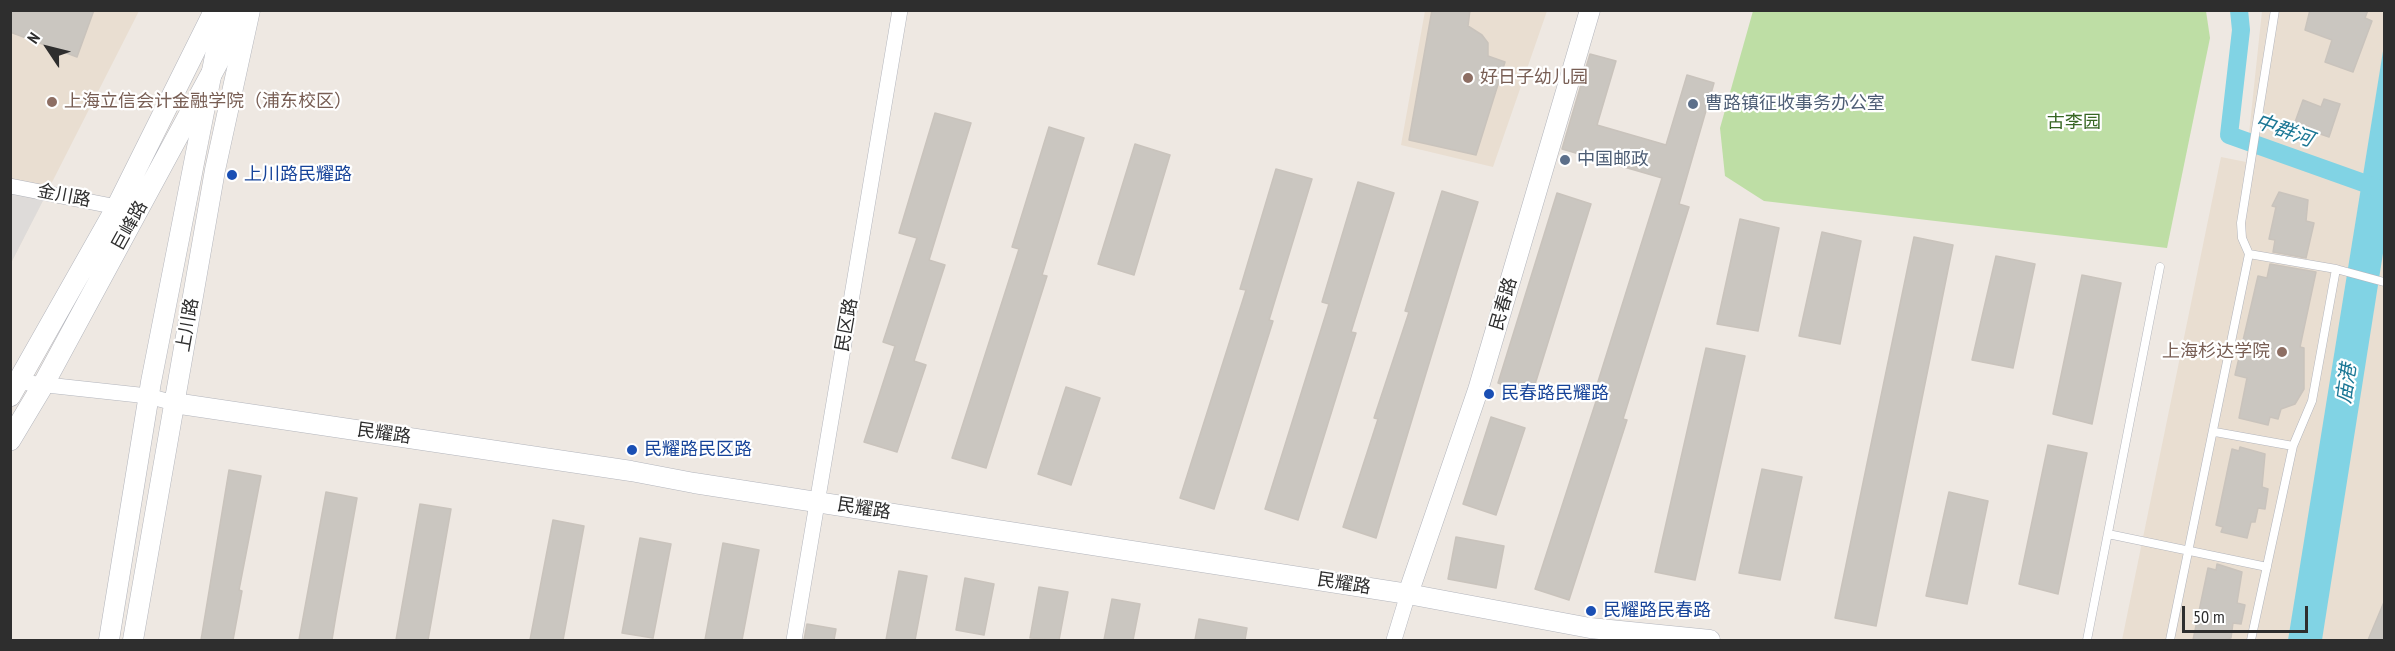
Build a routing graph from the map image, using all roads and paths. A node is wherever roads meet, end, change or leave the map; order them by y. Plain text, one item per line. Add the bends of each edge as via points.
1 (215, 10) edge
2 (224, 10) edge
3 (248, 10) edge
4 (900, 10) edge
5 (1590, 10) edge
6 (2275, 10) edge
7 (212, 75) junction
8 (167, 105) junction
9 (201, 106) junction
10 (220, 142) junction
11 (10, 186) edge
12 (117, 207) junction
13 (2249, 254) junction
14 (2160, 267) dead end
15 (2336, 269) junction
16 (2385, 282) edge
17 (43, 385) junction
18 (13, 386) edge
19 (148, 396) junction
20 (174, 403) junction
21 (2215, 432) junction
22 (10, 440) edge
23 (2292, 446) junction
24 (817, 501) junction
25 (2108, 534) junction
26 (2188, 552) junction
27 (2267, 567) junction
28 (1408, 594) junction
29 (109, 640) edge
30 (133, 640) edge
31 (794, 640) edge
32 (1394, 640) edge
33 (1710, 640) edge
34 (2087, 640) edge
35 (2170, 640) edge
36 (2252, 640) edge

1 - 8 main road, 巨峰路
2 - 7 street
3 - 7 main road, 巨峰路
3 - 10 street, 上川路
4 - 24 street, 民区路
5 - 28 street, 民春路 via 1478,390
6 - 13 lane via 2241,223
7 - 9 main road, 巨峰路
8 - 9 street
8 - 12 main road, 巨峰路
9 - 10 street via 216,120
9 - 17 main road, 巨峰路
9 - 19 street, 上川路
10 - 20 street, 上川路
11 - 12 street, 金川路
12 - 18 main road, 巨峰路
13 - 15 lane
13 - 21 lane
14 - 25 lane
15 - 16 lane
15 - 23 lane via 2312,401
17 - 18 street, 民耀路
17 - 19 street, 民耀路
17 - 22 main road, 巨峰路
19 - 20 street, 民耀路
19 - 29 street, 上川路
20 - 24 street, 民耀路
20 - 30 street, 上川路
21 - 23 lane
21 - 26 lane
23 - 27 lane
24 - 28 street, 民耀路
24 - 31 street, 民区路
25 - 26 lane
25 - 34 lane
26 - 27 lane
26 - 35 lane
27 - 36 lane
28 - 32 street
28 - 33 street, 民耀路 via 1590,628

